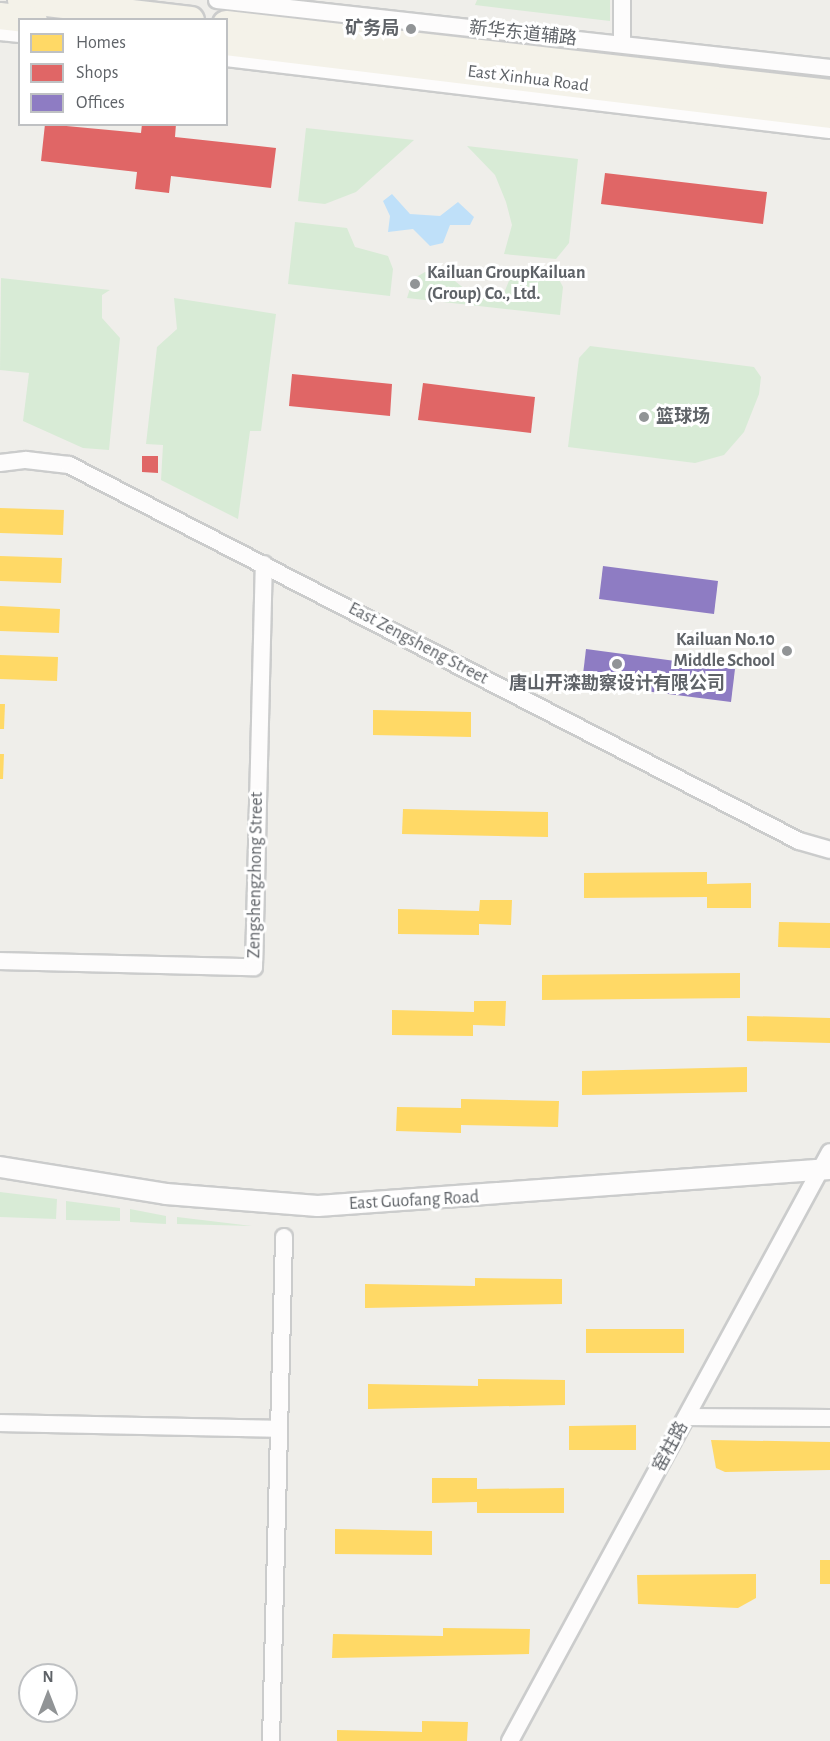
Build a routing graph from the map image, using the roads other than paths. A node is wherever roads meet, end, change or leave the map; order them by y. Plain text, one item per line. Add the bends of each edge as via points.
1 (21, 0) edge
2 (217, 0) edge
3 (622, 0) edge
4 (162, 12) edge
5 (0, 16) edge
6 (18, 18) edge
7 (184, 18) edge
8 (228, 24) edge
9 (0, 32) edge
10 (18, 34) edge
11 (228, 42) edge
12 (622, 44) junction
13 (228, 58) edge
14 (830, 68) edge
15 (830, 93) edge
16 (830, 115) edge
17 (830, 130) edge
18 (0, 463) edge
19 (264, 564) junction
20 (830, 850) edge
21 (0, 961) edge
22 (830, 1152) edge
23 (0, 1167) edge
24 (825, 1169) edge
25 (284, 1237) dead end
26 (687, 1417) junction
27 (830, 1419) edge
28 (0, 1423) edge
29 (279, 1429) junction
30 (272, 1741) edge
31 (510, 1741) edge

1 - 4 main road
2 - 12 street, 新华东道辅路
3 - 12 street
4 - 7 main road
5 - 6 main road
8 - 15 main road, East Xinhua Road
9 - 10 street
11 - 16 main road, East Xinhua Road
12 - 14 street, 新华东道辅路
13 - 17 street
18 - 19 street, East Zengsheng Street via 69,465
19 - 20 street, East Zengsheng Street via 799,841
19 - 21 street, Zengshengzhong Street via 254,967
22 - 24 street, 窑柱路
23 - 24 street, East Guofang Road via 166,1194 318,1206
24 - 26 street, 窑柱路
25 - 29 street
26 - 27 street
26 - 31 street, 窑柱路
28 - 29 street
29 - 30 street

